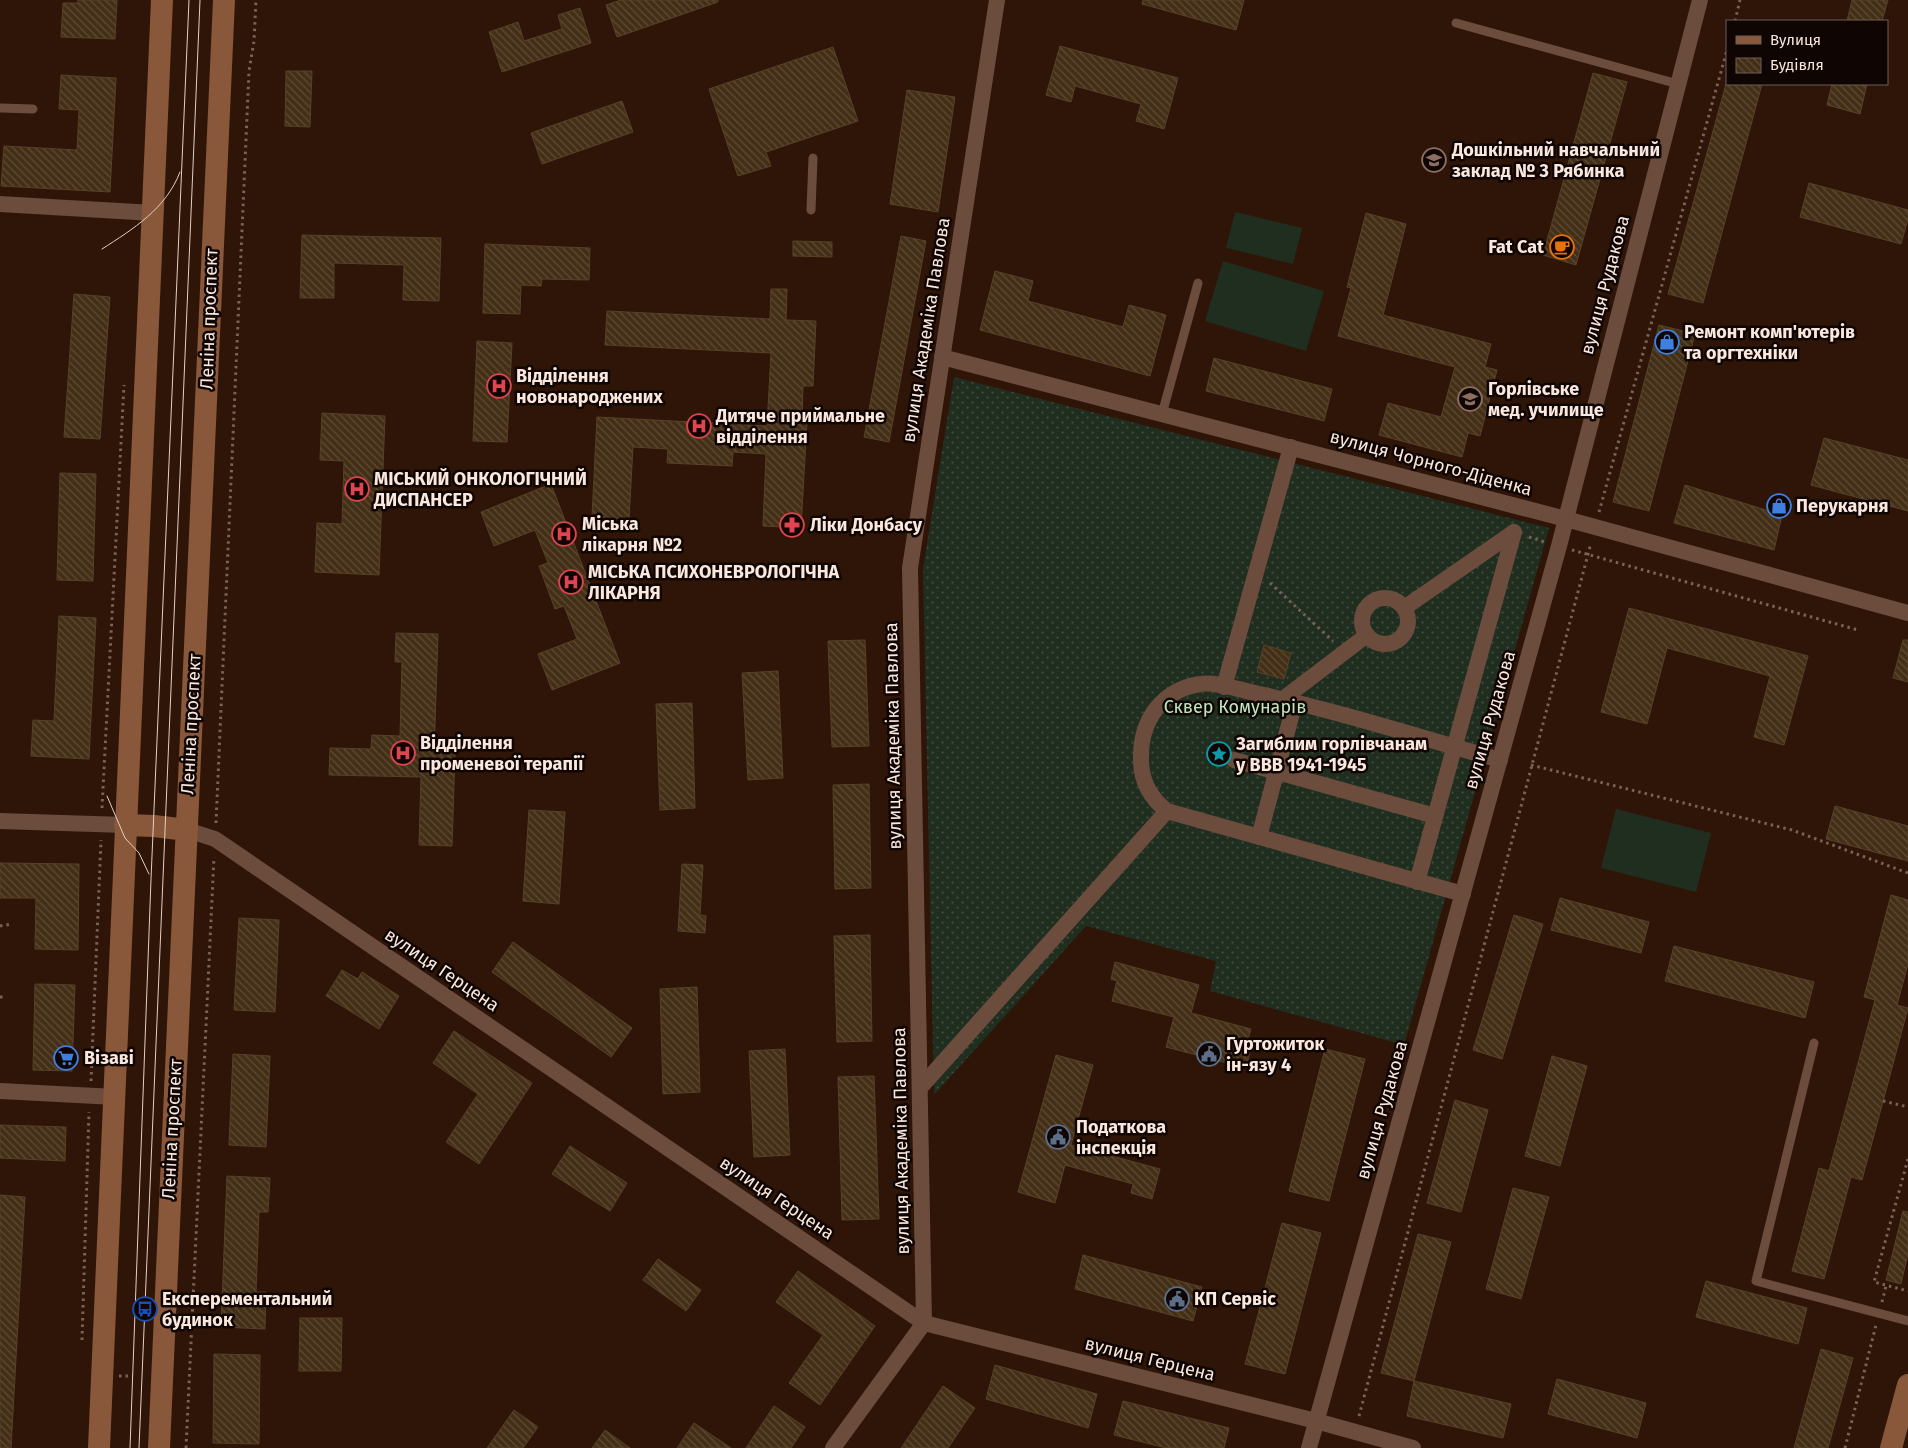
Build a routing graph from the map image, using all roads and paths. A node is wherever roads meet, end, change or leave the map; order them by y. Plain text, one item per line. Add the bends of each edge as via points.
1 (162, 0) edge
2 (224, 0) edge
3 (256, 0) edge
4 (997, 0) edge
5 (1700, 0) edge
6 (1740, 0) edge
7 (1734, 20) edge
8 (1456, 23) dead end
9 (1726, 54) edge
10 (1678, 84) junction
11 (0, 108) edge
12 (32, 108) dead end
13 (813, 158) dead end
14 (0, 204) edge
15 (811, 210) dead end
16 (153, 213) junction
17 (1198, 283) dead end
18 (942, 356) junction
19 (124, 379) dead end
20 (1162, 414) junction
21 (1290, 447) junction
22 (1566, 519) junction
23 (1595, 527) junction
24 (1514, 532) junction
25 (1559, 546) junction
26 (1589, 554) junction
27 (1256, 571) junction
28 (1404, 608) junction
29 (1908, 614) edge
30 (1858, 630) dead end
31 (1367, 635) junction
32 (1345, 652) junction
33 (1224, 687) junction
34 (1289, 700) junction
35 (1454, 747) junction
36 (1234, 760) dead end
37 (1500, 760) junction
38 (1531, 765) junction
39 (1277, 772) junction
40 (1167, 811) junction
41 (1435, 816) junction
42 (0, 821) edge
43 (102, 824) junction
44 (125, 825) junction
45 (186, 830) junction
46 (1259, 837) junction
47 (215, 839) junction
48 (1908, 873) edge
49 (1417, 882) junction
50 (1463, 894) junction
51 (12, 924) dead end
52 (0, 926) edge
53 (0, 997) edge
54 (6, 997) dead end
55 (1814, 1043) dead end
56 (920, 1088) junction
57 (0, 1091) edge
58 (90, 1094) junction
59 (115, 1097) junction
60 (1884, 1101) dead end
61 (1908, 1107) edge
62 (1908, 1159) edge
63 (1886, 1286) junction
64 (1908, 1291) edge
65 (1879, 1314) junction
66 (1908, 1321) edge
67 (924, 1323) junction
68 (82, 1346) dead end
69 (1908, 1385) edge
70 (1316, 1421) junction
71 (1355, 1432) junction
72 (99, 1448) edge
73 (159, 1448) edge
74 (186, 1448) edge
75 (833, 1448) edge
76 (1309, 1448) edge
77 (1413, 1448) edge
78 (1845, 1448) edge
79 (1891, 1448) edge

1 - 16 main road
2 - 45 main road, Леніна проспект
3 - 47 path via 249,71
4 - 18 street, вулиця Академіка Павлова
5 - 10 street, вулиця Рудакова
6 - 7 path
8 - 10 lane
9 - 23 path
10 - 22 street, вулиця Рудакова
11 - 12 lane
13 - 15 lane
14 - 16 street
16 - 44 main road
17 - 20 lane
18 - 20 street, вулиця Чорного-Діденка
18 - 56 street, вулиця Академіка Павлова via 910,568
19 - 43 path
20 - 21 street, вулиця Чорного-Діденка
21 - 22 street, вулиця Чорного-Діденка
21 - 27 street
22 - 23 street, вулиця Чорного-Діденка
22 - 25 street, вулиця Рудакова
23 - 26 path
23 - 29 street, вулиця Чорного-Діденка
24 - 25 path
24 - 28 street
24 - 35 street
25 - 26 path
25 - 37 street, вулиця Рудакова
26 - 30 path
26 - 38 path
27 - 32 path
27 - 33 street
28 - 31 street via 1408,619 1406,628 1394,642 1381,643
28 - 31 street via 1388,598 1372,602 1362,619
31 - 32 street
32 - 34 street
33 - 34 street
33 - 40 street via 1200,684 1168,697 1144,726 1140,763 1145,784 1154,801
34 - 35 street
34 - 39 street
35 - 37 street
35 - 41 street
36 - 39 street
37 - 50 street, вулиця Рудакова
38 - 48 path via 1792,830
38 - 71 path
39 - 41 street
39 - 46 street
40 - 46 street
40 - 56 street
41 - 49 street
42 - 43 street
43 - 44 street
43 - 58 path
44 - 45 main road
44 - 59 main road
45 - 47 street, вулиця Герцена
45 - 73 main road, Леніна проспект
46 - 49 street
47 - 67 street, вулиця Герцена
47 - 74 path
49 - 50 street
50 - 70 street, вулиця Рудакова
51 - 52 path
53 - 54 path
55 - 65 lane via 1756,1281
56 - 67 street, вулиця Академіка Павлова
57 - 58 street
58 - 59 street
58 - 68 path
59 - 72 main road
60 - 61 path
62 - 63 path via 1874,1282
63 - 64 path
63 - 65 path
65 - 66 lane
65 - 78 path
67 - 70 street, вулиця Герцена
67 - 75 street
69 - 79 main road
70 - 71 street, вулиця Герцена
70 - 76 street, вулиця Рудакова
71 - 77 street, вулиця Герцена

